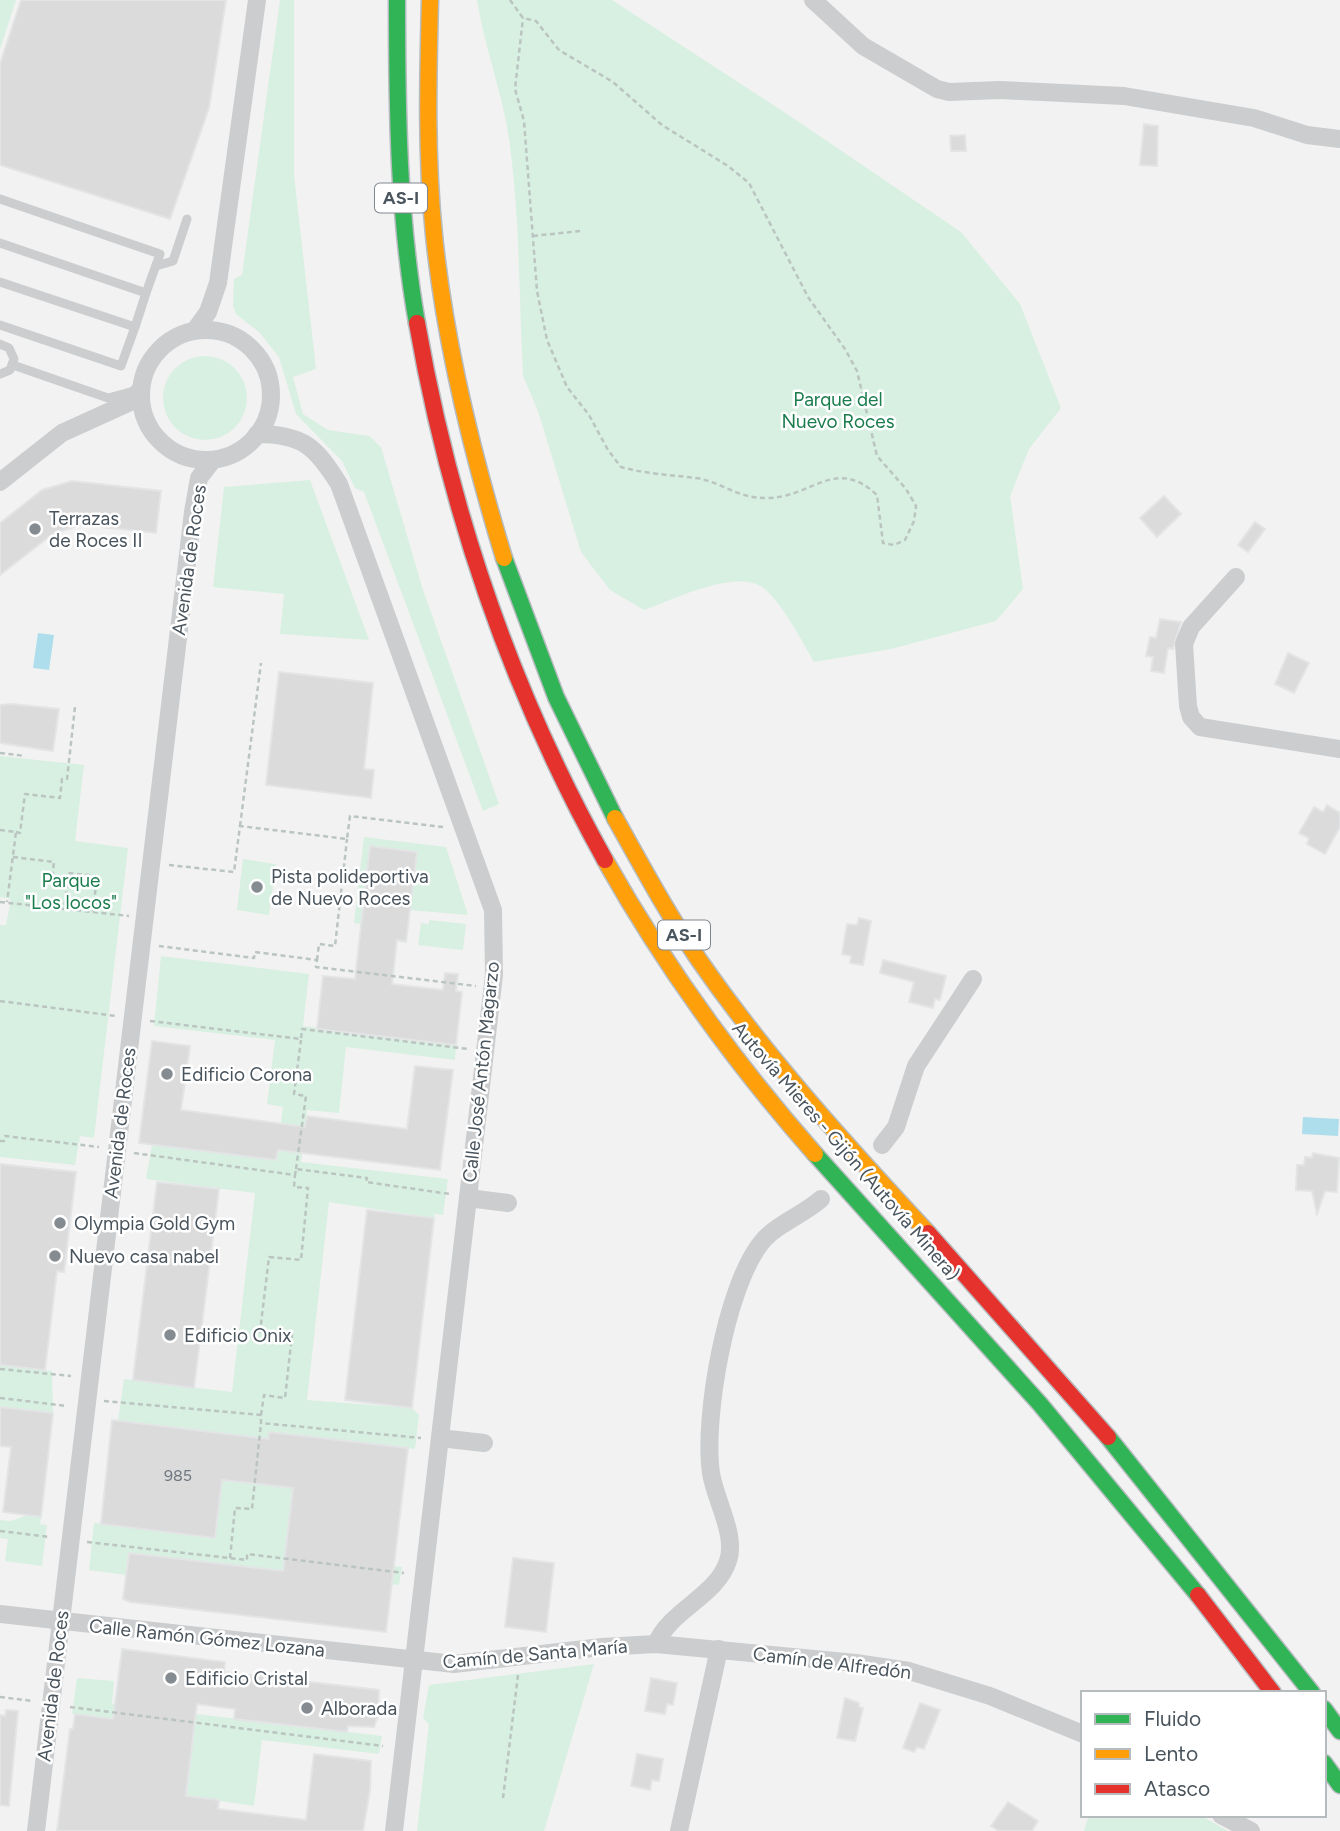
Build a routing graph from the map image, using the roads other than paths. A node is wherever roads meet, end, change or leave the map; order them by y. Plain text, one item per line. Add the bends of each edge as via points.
1 (257, 0) edge
2 (397, 0) edge
3 (430, 0) edge
4 (813, 0) edge
5 (1340, 139) edge
6 (0, 199) edge
7 (187, 219) dead end
8 (0, 243) edge
9 (156, 266) junction
10 (0, 282) edge
11 (218, 284) junction
12 (146, 293) junction
13 (0, 325) edge
14 (135, 327) junction
15 (195, 330) junction
16 (232, 334) junction
17 (0, 344) edge
18 (13, 365) junction
19 (0, 374) edge
20 (140, 390) junction
21 (257, 435) junction
22 (212, 461) junction
23 (0, 482) edge
24 (1236, 577) dead end
25 (1340, 749) edge
26 (973, 979) dead end
27 (882, 1145) dead end
28 (468, 1198) junction
29 (821, 1199) dead end
30 (508, 1203) dead end
31 (440, 1438) junction
32 (484, 1443) dead end
33 (0, 1614) edge
34 (61, 1622) junction
35 (656, 1644) junction
36 (719, 1649) junction
37 (414, 1661) junction
38 (1272, 1691) edge
39 (1311, 1691) edge
40 (1326, 1712) edge
41 (1340, 1731) edge
42 (1081, 1733) edge
43 (1326, 1766) edge
44 (1340, 1785) edge
45 (1225, 1817) edge
46 (36, 1831) edge
47 (394, 1831) edge
48 (679, 1831) edge
49 (1251, 1831) edge

1 - 11 street
2 - 38 highway, Autovía Mieres - Gijón (Autovía Minera) / AS-I via 398,164 428,394 456,513 498,637 562,785 638,920 713,1030 793,1128 1022,1383 1219,1620
3 - 39 highway, AS-I via 428,162 436,261 453,369 488,505 530,632 589,772 665,908 738,1011 815,1107 1044,1362 1241,1597
4 - 5 street via 863,46 937,89 1124,96 1254,118 1307,135
6 - 9 lane via 160,254
7 - 9 lane via 173,261
8 - 12 lane
9 - 12 lane
10 - 14 lane
11 - 15 street via 208,312
11 - 16 street via 222,315
12 - 14 lane
13 - 14 lane via 121,366
15 - 16 street
15 - 20 street via 173,338 152,357
16 - 21 street via 251,347 265,365 271,384 271,407
17 - 18 lane via 13,353
18 - 19 lane
18 - 20 lane via 108,398
20 - 22 street via 142,412 152,434 169,450 190,459
20 - 23 street via 128,403 62,433
21 - 22 street via 234,455
21 - 28 street, Calle José Antón Magarzo via 278,434 314,448 340,484 493,910 494,975
22 - 34 street, Avenida de Roces via 200,478 190,536
24 - 25 street via 1191,627 1184,643 1191,717 1200,727
26 - 27 street via 916,1066 896,1127
28 - 30 street
28 - 31 street, Calle José Antón Magarzo
29 - 35 street via 772,1232 751,1260 724,1335 710,1408 710,1470 730,1541 729,1560 716,1583 671,1619
31 - 32 street
31 - 37 street, Calle José Antón Magarzo
33 - 34 street, Calle Ramón Gómez Lozana
34 - 37 street, Calle Ramón Gómez Lozana
34 - 46 street, Avenida de Roces
35 - 36 street, Camín de Alfredón
35 - 37 street, Camín de Santa María via 454,1664
36 - 42 street, Camín de Alfredón via 909,1671 990,1696
36 - 48 street
37 - 47 street, Calle José Antón Magarzo
40 - 41 highway
43 - 44 highway
45 - 49 street

